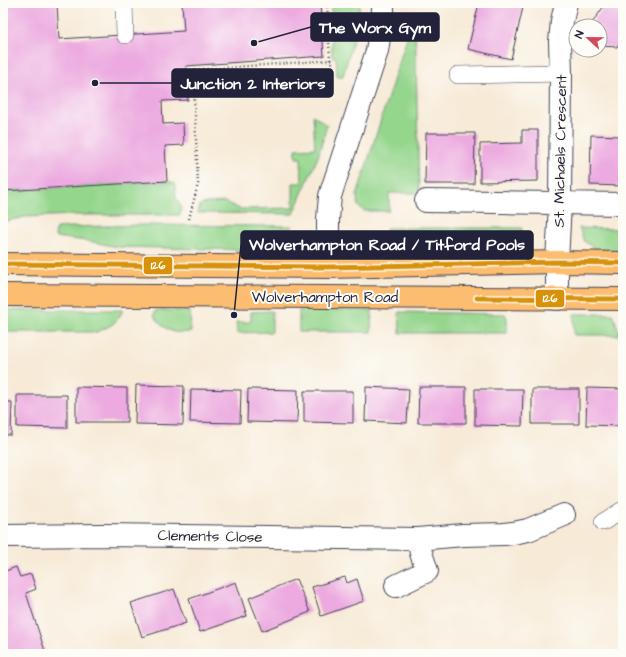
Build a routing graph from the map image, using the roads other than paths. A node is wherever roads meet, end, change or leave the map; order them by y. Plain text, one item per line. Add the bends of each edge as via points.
1 (124, 3) edge
2 (383, 3) edge
3 (566, 3) edge
4 (125, 35) dead end
5 (561, 73) junction
6 (458, 75) dead end
7 (426, 201) dead end
8 (560, 203) junction
9 (623, 204) edge
10 (557, 262) junction
11 (623, 263) edge
12 (3, 264) edge
13 (328, 267) junction
14 (3, 295) edge
15 (557, 298) junction
16 (623, 299) edge
17 (623, 510) edge
18 (564, 515) dead end
19 (603, 522) dead end
20 (3, 536) edge
21 (418, 538) junction
22 (396, 586) dead end

1 - 4 lane
2 - 13 street via 377,51 330,196
3 - 5 street, St. Michaels Crescent via 560,42
5 - 6 lane
5 - 8 street, St. Michaels Crescent
7 - 8 street
8 - 9 street
8 - 10 street, St. Michaels Crescent
10 - 11 highway, Wolverhampton Road
10 - 13 highway, Wolverhampton Road
10 - 15 street, St. Michaels Crescent
12 - 13 highway, Wolverhampton Road
14 - 15 highway, Wolverhampton Road
15 - 16 highway, Wolverhampton Road
17 - 19 lane
18 - 21 street, Clements Close via 528,530 513,533
20 - 21 street, Clements Close
21 - 22 street via 427,571

